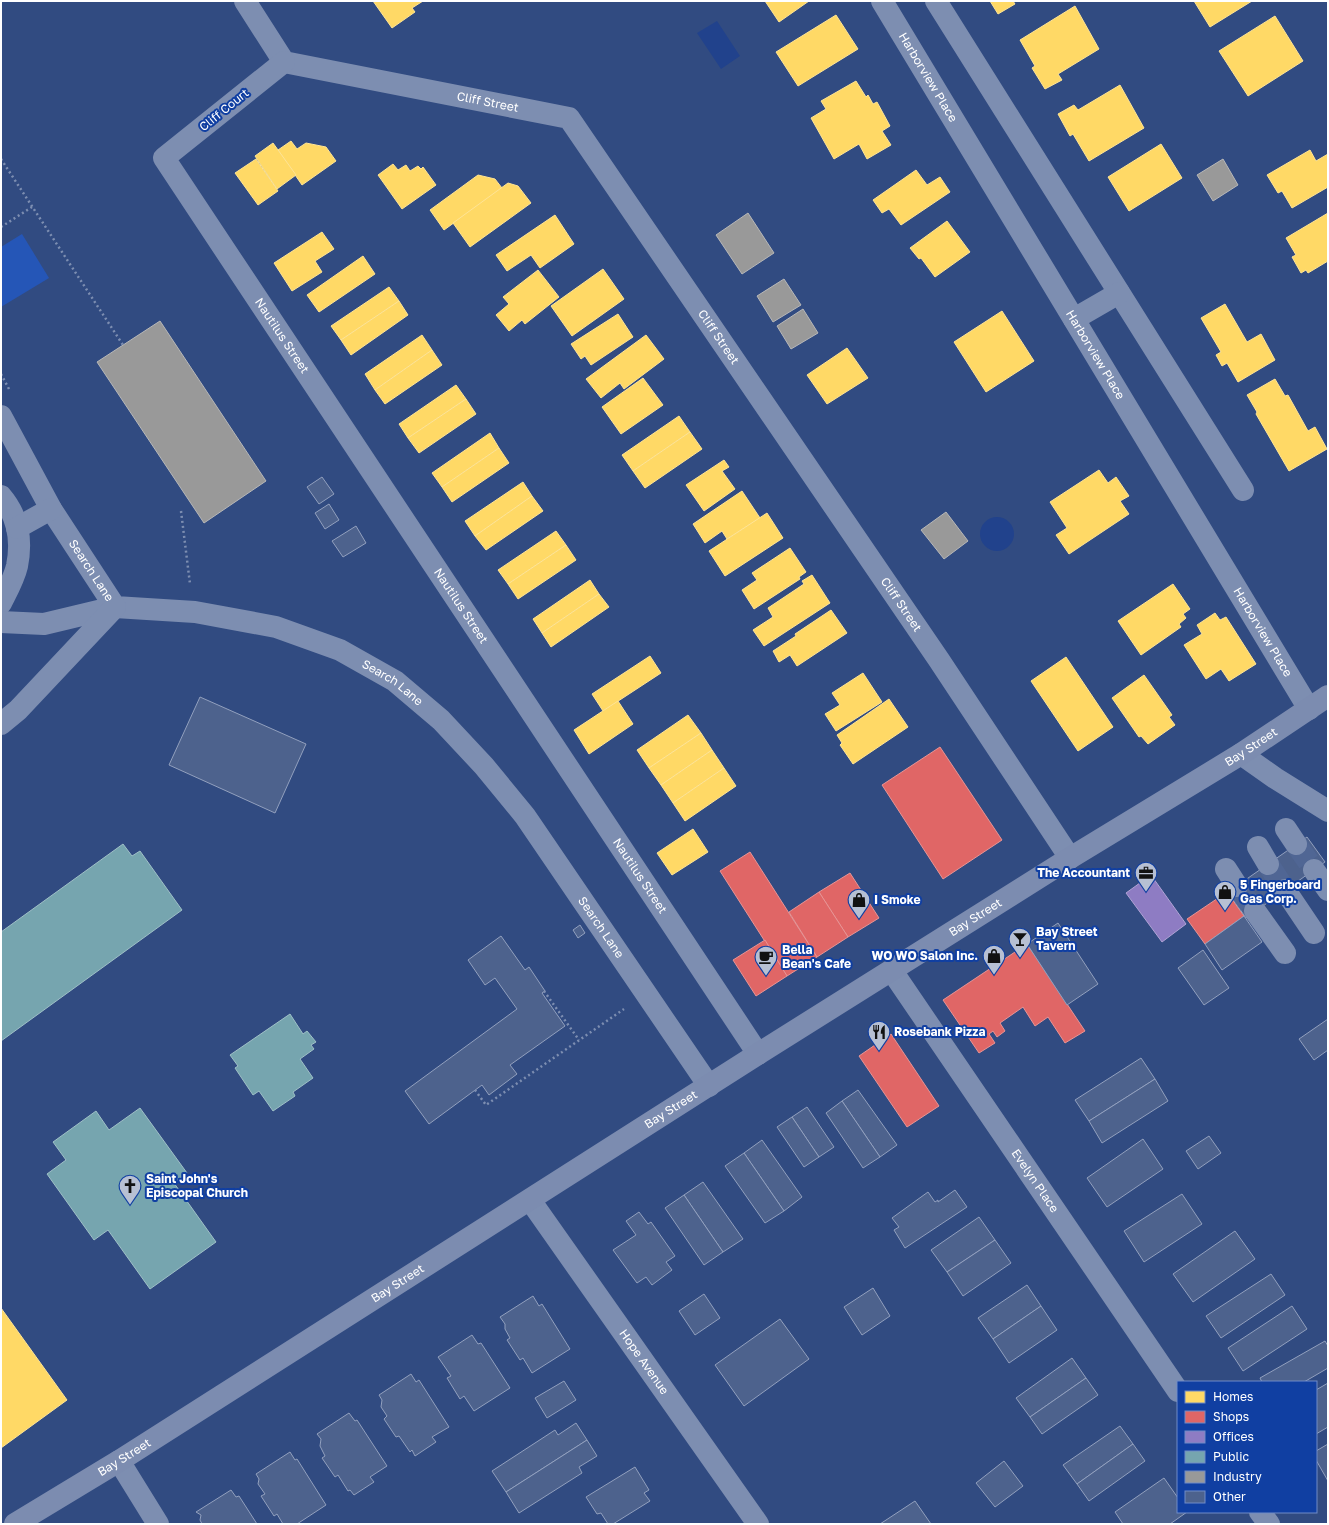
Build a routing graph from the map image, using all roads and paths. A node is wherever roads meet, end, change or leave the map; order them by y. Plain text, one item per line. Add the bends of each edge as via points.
1 (245, 1) edge
2 (882, 1) edge
3 (936, 1) edge
4 (284, 62) junction
5 (164, 158) joint
6 (1, 159) edge
7 (32, 207) junction
8 (1, 227) edge
9 (1119, 293) junction
10 (1074, 319) junction
11 (123, 345) dead end
12 (1, 374) edge
13 (12, 394) dead end
14 (1, 416) edge
15 (1243, 490) dead end
16 (1, 496) edge
17 (51, 509) junction
18 (181, 511) dead end
19 (17, 528) junction
20 (188, 588) dead end
21 (1, 603) edge
22 (115, 607) junction
23 (1, 622) edge
24 (1328, 696) edge
25 (1309, 709) junction
26 (1, 724) edge
27 (1241, 754) junction
28 (1328, 811) edge
29 (1070, 858) junction
30 (1314, 870) tunnel mouth
31 (1286, 890) tunnel mouth
32 (1328, 890) edge
33 (1255, 911) tunnel mouth
34 (1314, 933) dead end
35 (1284, 953) dead end
36 (892, 971) junction
37 (544, 991) dead end
38 (625, 1009) dead end
39 (579, 1040) junction
40 (758, 1054) junction
41 (709, 1086) junction
42 (475, 1090) dead end
43 (530, 1200) junction
44 (1177, 1390) edge
45 (119, 1461) junction
46 (1261, 1513) edge
47 (15, 1524) edge
48 (158, 1524) edge
49 (758, 1524) edge
50 (1269, 1524) edge

1 - 4 street
2 - 10 street, Harborview Place
3 - 9 street
4 - 5 street, Cliff Court
4 - 29 street, Cliff Street via 568,118 940,660
5 - 40 street, Nautilus Street
6 - 7 path
7 - 8 path
7 - 11 path
9 - 10 street
9 - 15 street
10 - 25 street, Harborview Place
12 - 13 path
14 - 17 street, Search Lane
16 - 19 street via 12,512
17 - 19 street
17 - 22 street, Search Lane
18 - 20 path via 191,583
19 - 21 street via 17,566
22 - 23 street via 44,624
22 - 26 street via 18,710
22 - 41 street, Search Lane via 195,612 276,627 340,650 395,681 441,720 484,766 525,816
24 - 25 main road, Bay Street
25 - 27 main road, Bay Street
27 - 28 street
27 - 29 main road, Bay Street
29 - 36 main road, Bay Street
30 - 32 street
31 - 34 street
33 - 35 street
36 - 40 main road, Bay Street
36 - 44 street, Evelyn Place
37 - 39 path
38 - 39 path
39 - 42 path via 486,1105
40 - 41 main road, Bay Street
41 - 43 main road, Bay Street
43 - 45 main road, Bay Street
43 - 49 street, Hope Avenue
45 - 47 main road, Bay Street
45 - 48 street
46 - 50 street

